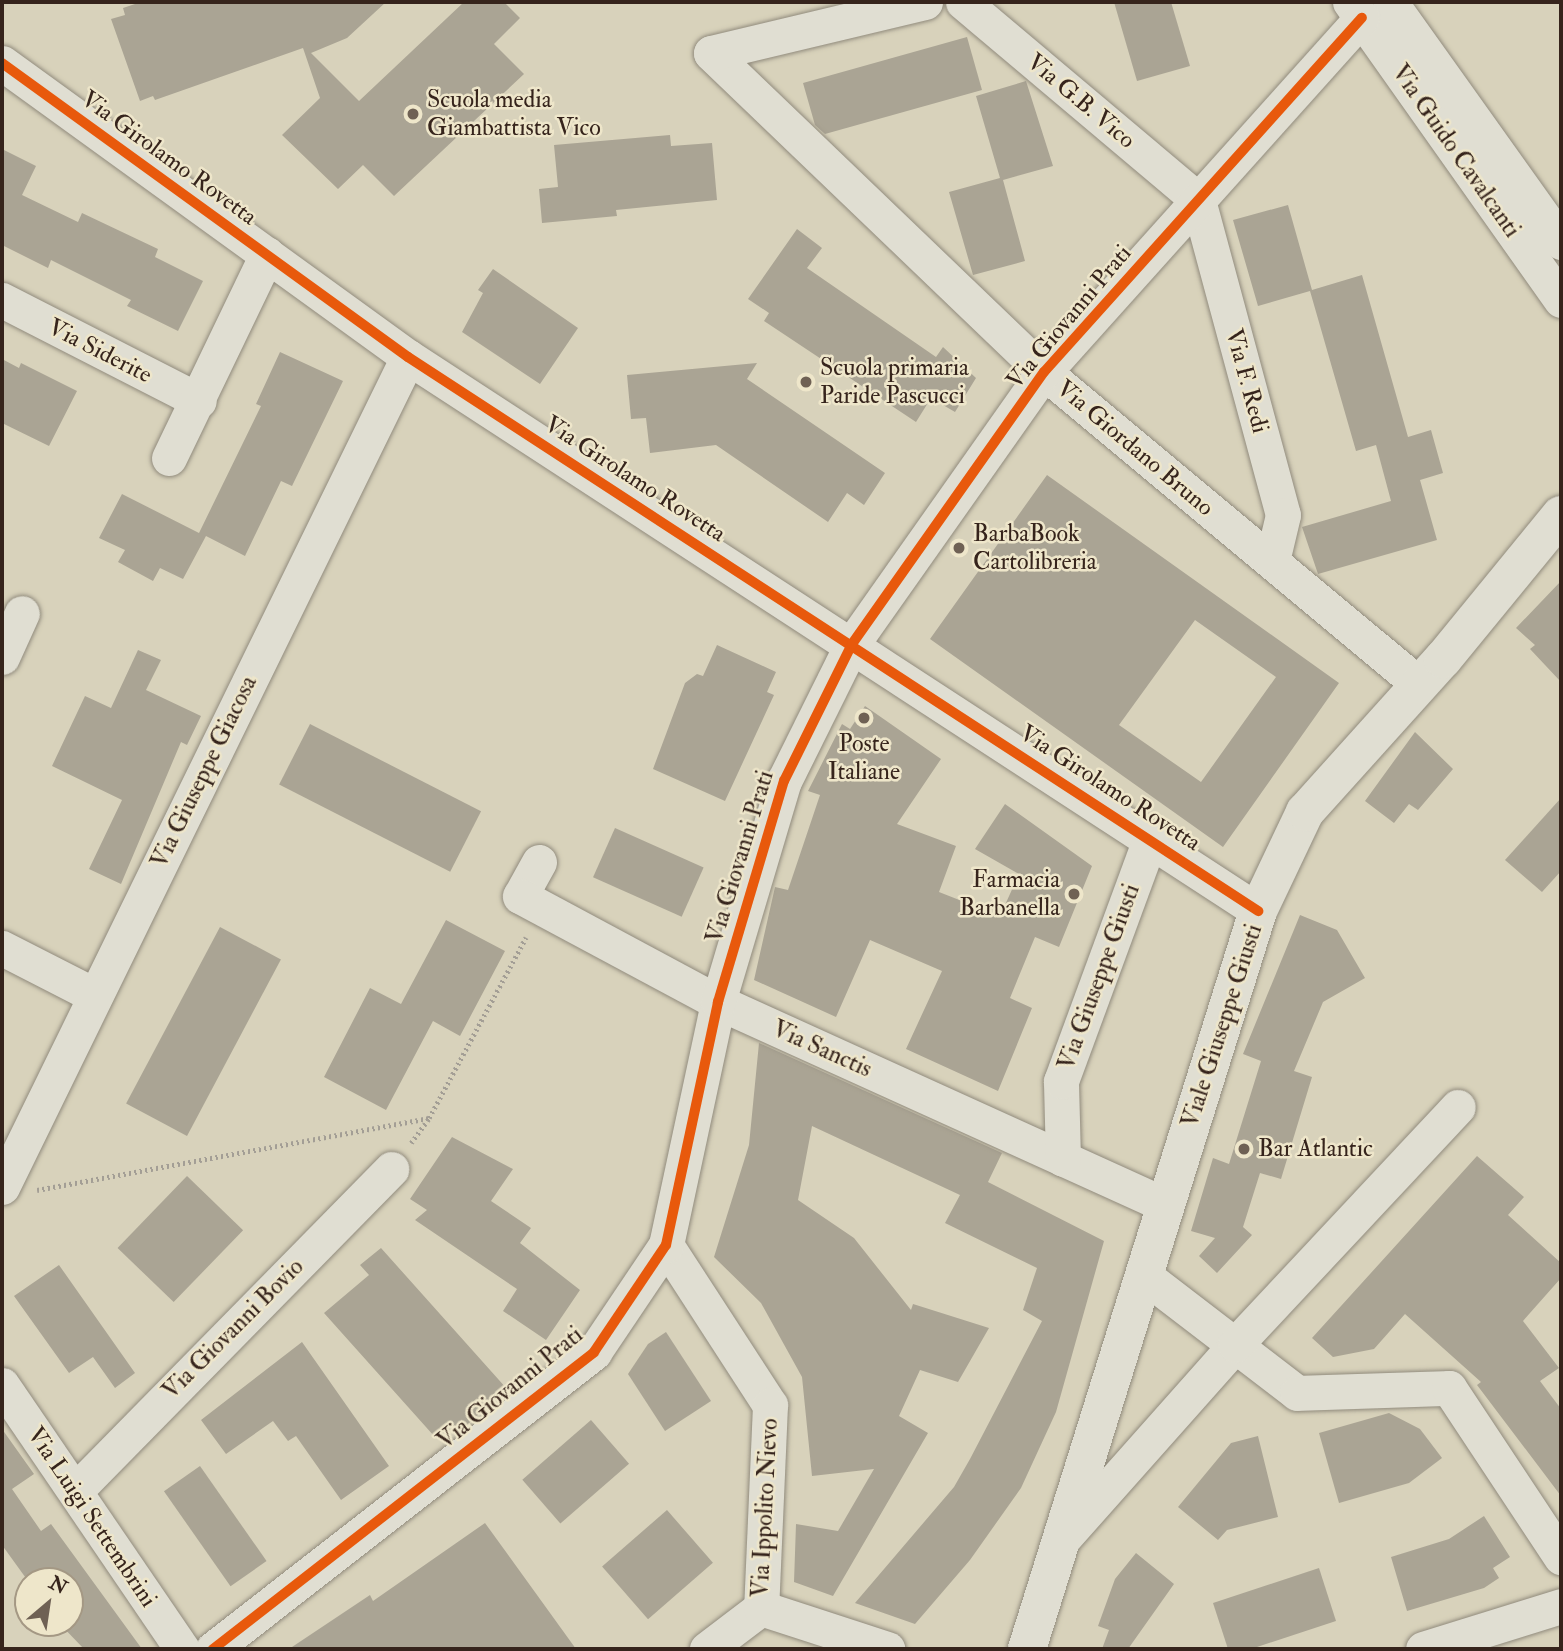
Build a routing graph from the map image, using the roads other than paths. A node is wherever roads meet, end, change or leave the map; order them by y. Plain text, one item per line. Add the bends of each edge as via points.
1 (925, 2) edge
2 (963, 2) edge
3 (1367, 7) edge
4 (2, 63) edge
5 (1198, 200) junction
6 (1561, 242) edge
7 (267, 254) junction
8 (2, 300) edge
9 (1561, 300) edge
10 (408, 357) junction
11 (1044, 372) junction
12 (199, 401) junction
13 (169, 458) dead end
14 (1561, 515) edge
15 (1272, 561) junction
16 (22, 613) dead end
17 (852, 644) junction
18 (2, 657) edge
19 (1419, 684) junction
20 (1150, 839) junction
21 (539, 862) dead end
22 (1258, 911) junction
23 (2, 948) edge
24 (94, 995) junction
25 (718, 1002) junction
26 (1458, 1107) dead end
27 (1063, 1159) junction
28 (391, 1169) dead end
29 (15, 1189) edge
30 (1165, 1205) junction
31 (666, 1245) junction
32 (1146, 1277) junction
33 (1235, 1345) junction
34 (2, 1385) edge
35 (76, 1490) junction
36 (1062, 1540) junction
37 (1561, 1557) edge
38 (1561, 1606) edge
39 (761, 1608) junction
40 (182, 1649) edge
41 (213, 1649) edge
42 (707, 1649) edge
43 (887, 1649) edge
44 (1027, 1649) edge
45 (1423, 1649) edge

1 - 11 street, Via Giordano Bruno via 711,53
2 - 5 street, Via G.B. Vico
3 - 5 street, Via Giovanni Prati
3 - 6 street, Via Guido Cavalcanti
3 - 9 street, Via Guido Cavalcanti
4 - 7 street, Via Girolamo Rovetta
5 - 11 street, Via Giovanni Prati
5 - 15 street, Via F. Redi via 1283,515
7 - 10 street, Via Girolamo Rovetta
7 - 12 street
8 - 12 street, Via Siderite
10 - 17 street, Via Girolamo Rovetta
10 - 24 street, Via Giuseppe Giacosa
11 - 15 street, Via Giordano Bruno
11 - 17 street, Via Giovanni Prati
12 - 13 street
14 - 19 street, Viale Giuseppe Giusti
15 - 19 street, Via Giordano Bruno
16 - 18 street
17 - 20 street, Via Girolamo Rovetta
17 - 25 street, Via Giovanni Prati via 784,781
19 - 22 street, Viale Giuseppe Giusti via 1305,812
20 - 22 street, Via Girolamo Rovetta
20 - 27 street, Via Giuseppe Giusti via 1061,1081
21 - 25 street, Via Sanctis via 520,897
22 - 30 street, Viale Giuseppe Giusti
23 - 24 street
24 - 29 street, Via Giuseppe Giacosa
25 - 27 street, Via Sanctis
25 - 31 street, Via Giovanni Prati
26 - 33 street, Viale Giuseppe Giusti
27 - 30 street, Via Sanctis
28 - 35 street, Via Giovanni Bovio
30 - 32 street, Viale Giuseppe Giusti
31 - 39 street, Via Ippolito Nievo via 770,1405
31 - 41 street, Via Giovanni Prati via 594,1352
32 - 33 street
32 - 36 street, Viale Giuseppe Giusti
33 - 36 street, Viale Giuseppe Giusti
33 - 37 street via 1297,1393 1449,1388
34 - 35 street, Via Luigi Settembrini
35 - 40 street, Via Luigi Settembrini
36 - 44 street, Viale Giuseppe Giusti
38 - 45 street
39 - 42 street, Via Ippolito Nievo
39 - 43 street

